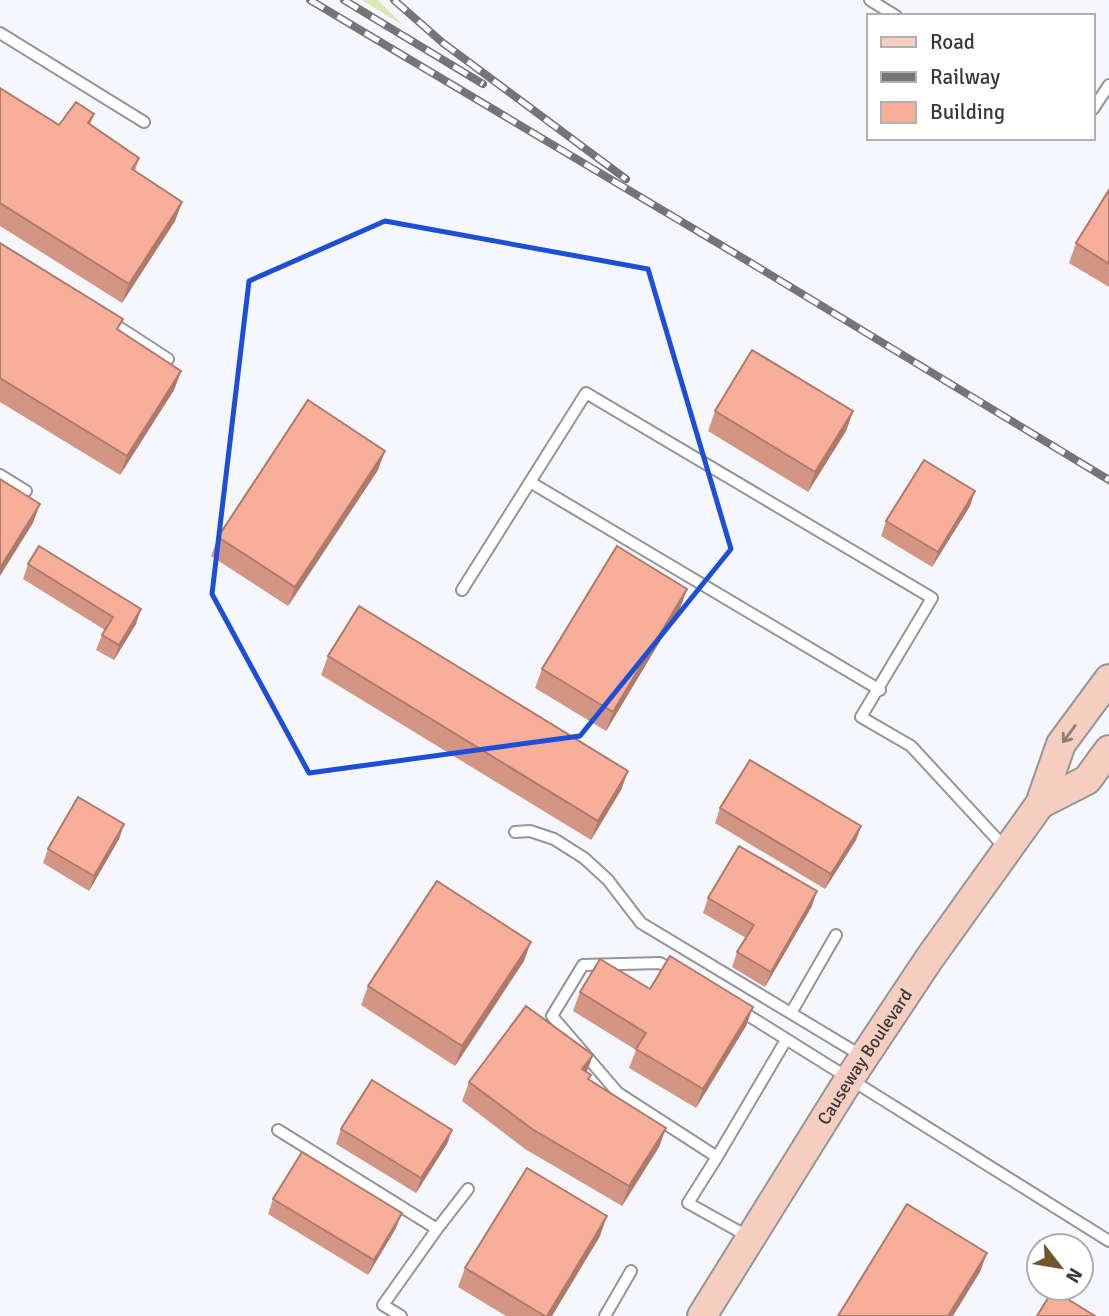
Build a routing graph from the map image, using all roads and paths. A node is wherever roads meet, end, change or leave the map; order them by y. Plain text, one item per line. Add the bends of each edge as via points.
1 (870, 0) edge
2 (893, 14) edge
3 (0, 33) edge
4 (1109, 85) edge
5 (1095, 106) edge
6 (144, 122) dead end
7 (101, 315) edge
8 (168, 359) edge
9 (0, 475) edge
10 (530, 482) junction
11 (26, 491) dead end
12 (462, 590) dead end
13 (1109, 679) edge
14 (880, 690) junction
15 (1109, 750) edge
16 (1040, 804) junction
17 (515, 832) dead end
18 (1007, 850) junction
19 (836, 935) dead end
20 (684, 977) edge
21 (730, 1005) edge
22 (790, 1013) junction
23 (786, 1040) junction
24 (857, 1068) junction
25 (278, 1130) dead end
26 (717, 1157) junction
27 (468, 1189) dead end
28 (438, 1229) junction
29 (751, 1238) junction
30 (1109, 1241) edge
31 (631, 1271) dead end
32 (706, 1315) edge
33 (401, 1316) edge
34 (605, 1316) edge

1 - 2 lane
3 - 6 lane
4 - 5 lane
7 - 8 lane
9 - 11 lane
10 - 12 lane
10 - 14 lane
10 - 14 lane via 586,393 932,598
13 -> 16 main road, Causeway Boulevard via 1061,744
14 - 18 lane via 861,718 911,746
15 - 16 main road, Causeway Boulevard via 1087,780
16 - 18 main road, Causeway Boulevard
17 - 22 lane via 530,831 554,839 584,858 608,880 640,923
18 - 24 main road, Causeway Boulevard
19 - 22 lane
20 - 26 lane via 660,963 583,964 552,1016 618,1093
21 - 23 lane
22 - 24 lane
23 - 24 lane
23 - 26 lane
24 - 29 main road, Causeway Boulevard
24 - 30 lane
25 - 28 lane
26 - 29 lane via 688,1203
27 - 28 lane
28 - 33 lane via 383,1305
29 - 32 main road, Causeway Boulevard
31 - 34 lane

